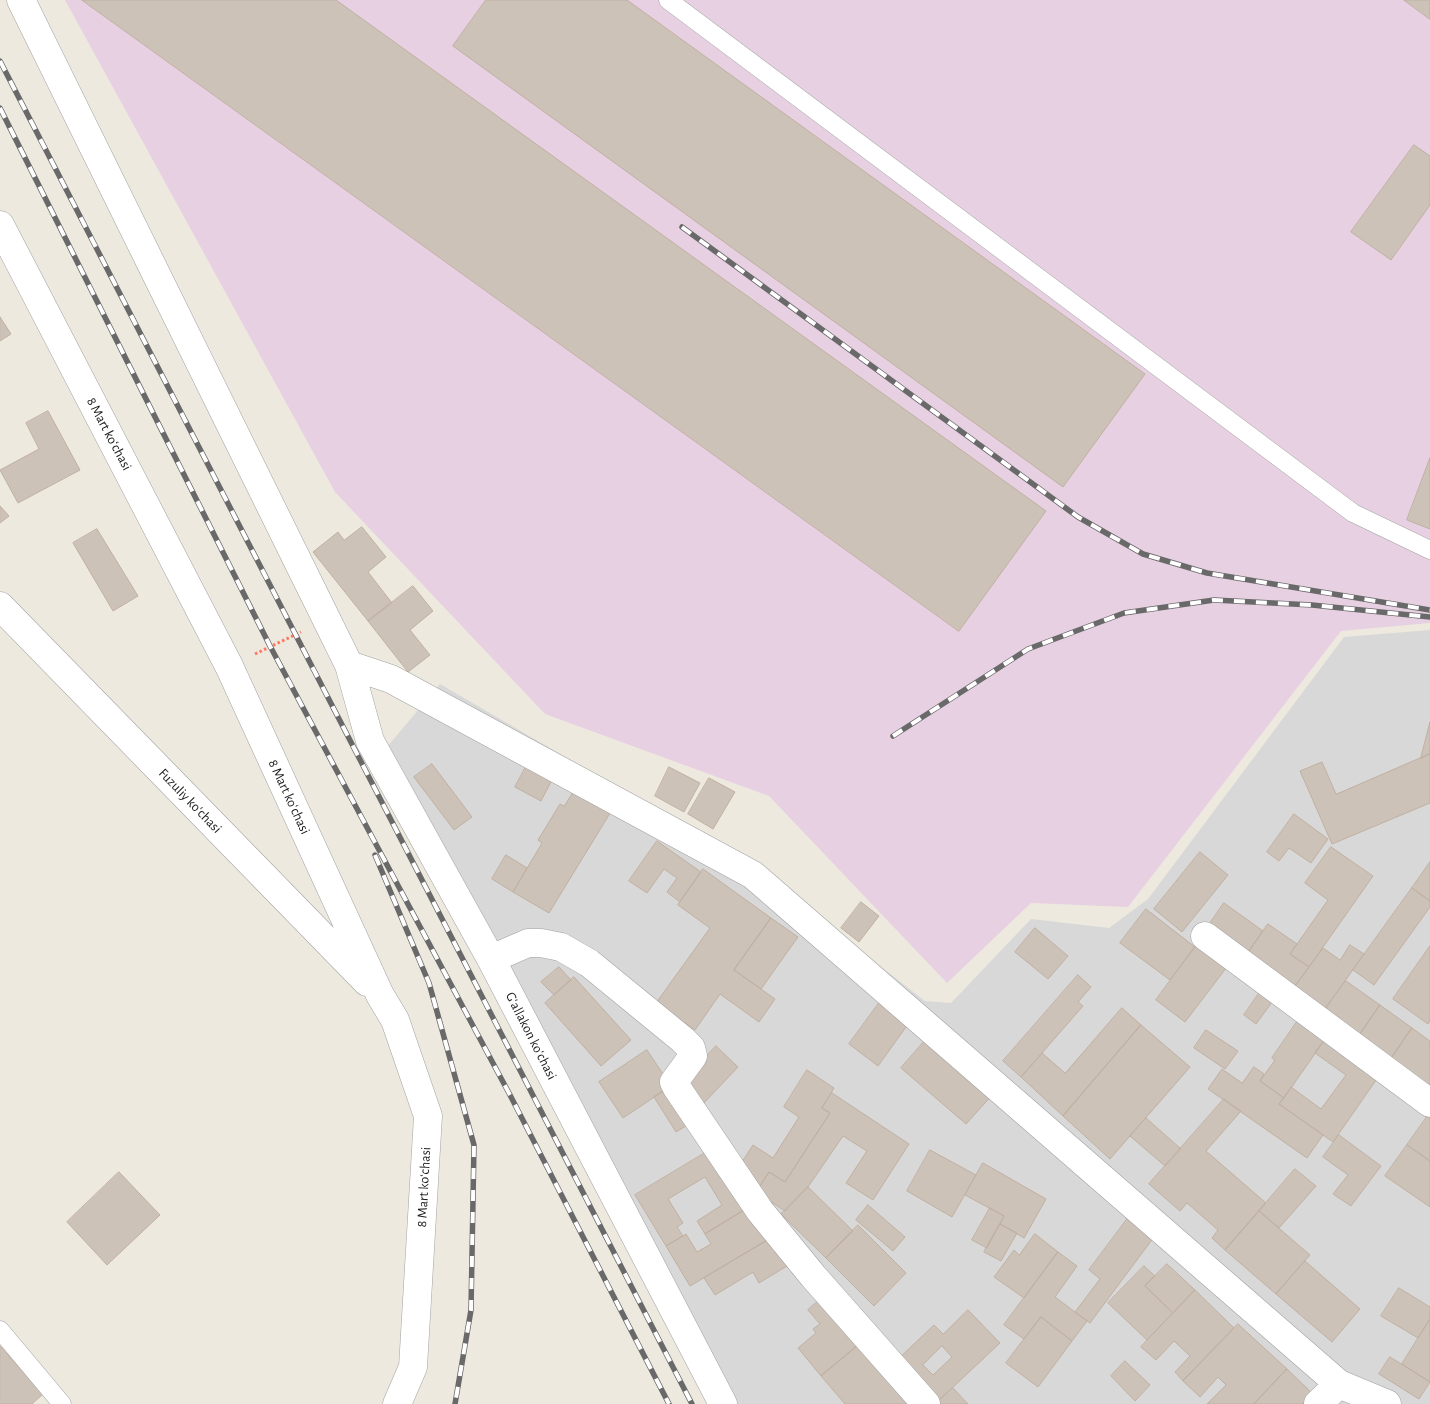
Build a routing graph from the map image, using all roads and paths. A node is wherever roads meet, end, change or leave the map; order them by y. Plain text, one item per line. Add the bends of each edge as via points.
1 (22, 0) edge
2 (668, 0) edge
3 (0, 225) edge
4 (1430, 550) edge
5 (2, 613) edge
6 (327, 620) junction
7 (349, 665) junction
8 (229, 666) junction
9 (1205, 936) dead end
10 (491, 959) junction
11 (380, 995) junction
12 (1430, 1103) edge
13 (0, 1330) edge
14 (1339, 1384) junction
15 (62, 1404) edge
16 (397, 1404) edge
17 (723, 1404) edge
18 (926, 1404) edge
19 (1318, 1404) edge
20 (1387, 1404) edge

1 - 6 street, Gʻallakon koʻchasi
2 - 4 lane via 1353,513
3 - 8 street, 8 Mart koʻchasi
5 - 11 street, Fuzuliy koʻchasi
6 - 7 street, Gʻallakon koʻchasi
6 - 8 path
7 - 10 street, Gʻallakon koʻchasi via 370,741
7 - 14 street via 391,679 753,875
8 - 11 street, 8 Mart koʻchasi
9 - 12 street
10 - 17 street, Gʻallakon koʻchasi
10 - 18 street via 528,943 561,947 589,963 691,1048 693,1056 674,1082 688,1104 760,1211
11 - 16 street, 8 Mart koʻchasi via 395,1020 428,1116 413,1367
13 - 15 lane
14 - 19 street
14 - 20 street

